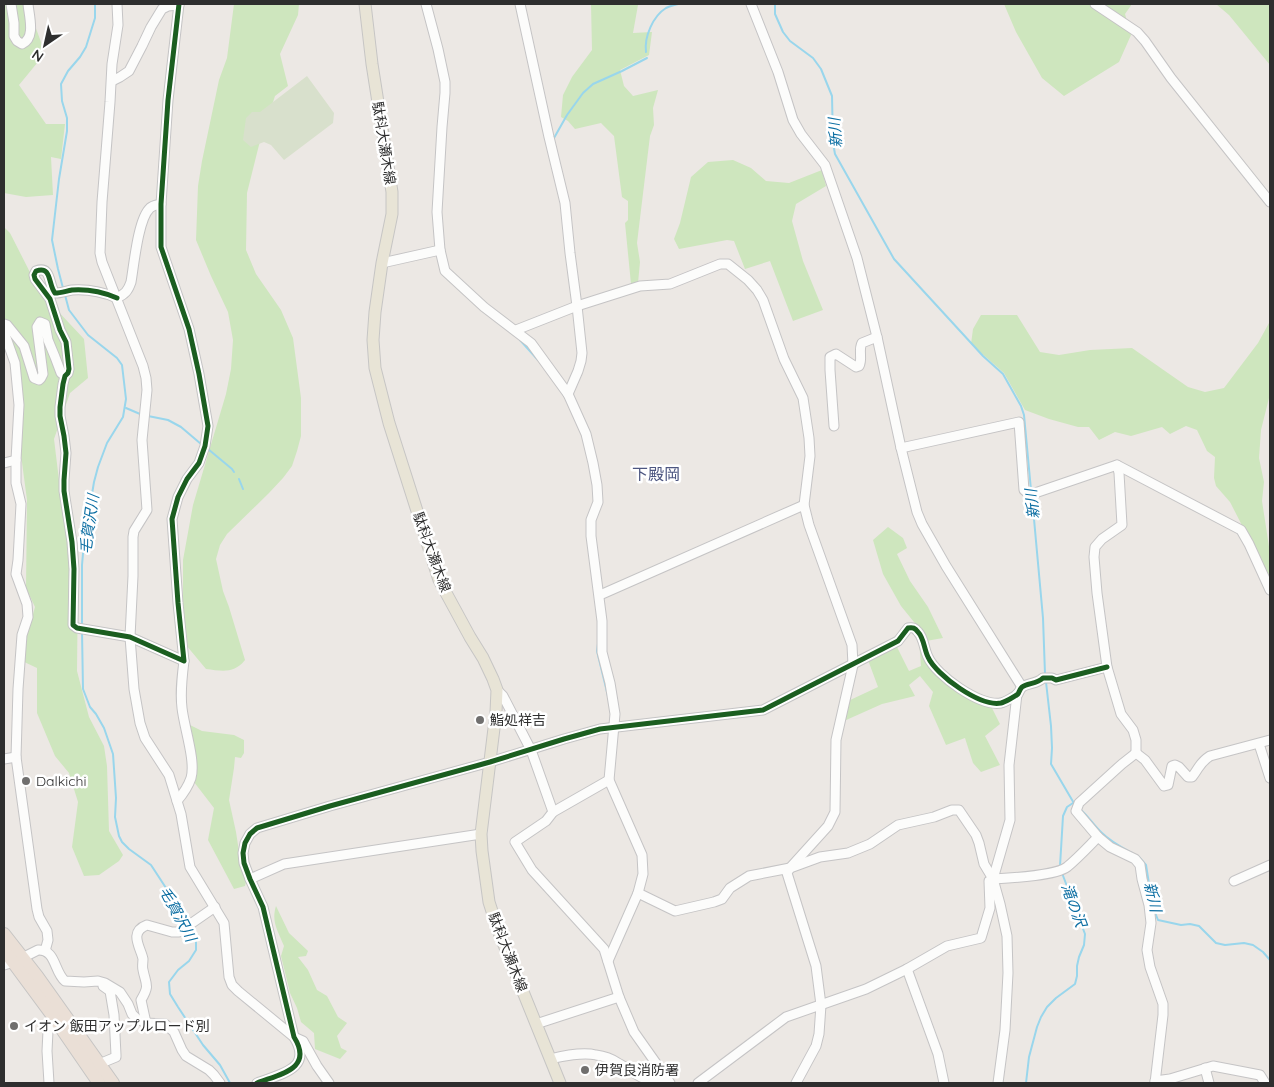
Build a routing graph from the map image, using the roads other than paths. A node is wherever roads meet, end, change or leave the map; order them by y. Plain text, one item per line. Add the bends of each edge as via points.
1 (11, 4) edge
2 (28, 4) edge
3 (117, 4) edge
4 (179, 4) edge
5 (365, 4) edge
6 (426, 4) edge
7 (520, 4) edge
8 (751, 4) edge
9 (1095, 4) edge
10 (112, 81) junction
11 (1270, 202) edge
12 (161, 204) junction
13 (440, 250) junction
14 (382, 263) junction
15 (117, 298) junction
16 (577, 306) junction
17 (4, 324) edge
18 (516, 330) junction
19 (4, 332) edge
20 (878, 337) junction
21 (65, 376) junction
22 (568, 394) junction
23 (834, 426) dead end
24 (901, 448) junction
25 (16, 460) junction
26 (4, 463) edge
27 (1117, 465) junction
28 (804, 505) junction
29 (1270, 590) edge
30 (600, 595) junction
31 (130, 637) junction
32 (184, 661) junction
33 (853, 665) junction
34 (1107, 667) junction
35 (497, 690) junction
36 (1020, 691) junction
37 (613, 729) junction
38 (1270, 740) edge
39 (1259, 744) junction
40 (531, 750) junction
41 (1136, 753) junction
42 (16, 757) junction
43 (4, 759) edge
44 (490, 762) junction
45 (1270, 778) edge
46 (607, 781) junction
47 (177, 801) junction
48 (553, 812) junction
49 (482, 834) junction
50 (1098, 837) junction
51 (1270, 865) edge
52 (790, 868) junction
53 (250, 879) junction
54 (993, 879) junction
55 (1234, 880) dead end
56 (638, 892) junction
57 (215, 907) junction
58 (4, 934) edge
59 (4, 950) edge
60 (45, 951) junction
61 (14, 961) edge
62 (608, 961) junction
63 (907, 969) junction
64 (89, 982) junction
65 (619, 997) junction
66 (821, 1005) junction
67 (55, 1019) junction
68 (146, 1023) junction
69 (536, 1024) junction
70 (294, 1037) junction
71 (550, 1059) junction
72 (99, 1064) junction
73 (1205, 1068) junction
74 (669, 1082) edge
75 (1155, 1082) edge
76 (49, 1083) edge
77 (99, 1083) edge
78 (112, 1083) edge
79 (220, 1083) edge
80 (257, 1083) edge
81 (329, 1083) edge
82 (560, 1083) edge
83 (698, 1083) edge
84 (796, 1083) edge
85 (944, 1083) edge
86 (998, 1083) edge
87 (1209, 1083) edge
88 (1265, 1083) edge

1 - 2 street via 14,36 22,44 27,42 31,31
3 - 10 street
4 - 10 street via 162,10 129,70
4 - 12 street
5 - 14 main road, 駄科大瀬木線 via 392,192 392,214
6 - 13 street via 446,93 437,212
7 - 16 street via 565,203
8 - 20 street via 794,120 825,165 857,258
9 - 11 street via 1145,41 1170,78
10 - 15 street via 100,252
12 - 15 street via 151,206 147,212 129,290
12 - 32 street via 162,247 190,329 208,426 199,463 178,496 172,519
13 - 14 street
13 - 18 street via 445,271 484,307
14 - 35 main road, 駄科大瀬木線 via 373,340 375,368 387,417 439,580 483,658
15 - 21 street via 99,292 55,292 46,271 36,271 35,279 50,299 66,342 69,369
15 - 31 street via 143,366 147,390 142,440 147,510 133,537
16 - 18 street
16 - 22 street via 582,361
16 - 28 street via 640,286 670,284 720,264 728,264 748,280 763,300 784,359 803,398 810,456
17 - 21 street via 24,346 34,378 39,380 42,374 37,327 40,322 45,324 61,374
18 - 22 street via 531,343
19 - 25 street via 15,363 19,405
20 - 23 street via 862,343 859,366 836,354 830,357
20 - 24 street
21 - 31 street via 60,416 66,453 64,491 74,569 73,625
22 - 30 street via 586,434 597,485 598,502 591,536
24 - 27 street via 1019,422 1024,490 1032,493
24 - 36 street via 922,524
25 - 26 street
25 - 42 street via 16,483 21,504 16,574 27,604 28,617 22,635
27 - 29 street via 1241,530
27 - 34 street via 1122,525 1102,539 1094,557
28 - 30 street
28 - 33 street via 852,645
30 - 37 street via 602,652 615,714
31 - 32 street
31 - 47 street via 134,689 142,731 169,775
32 - 47 street via 182,705 193,764 192,777
33 - 36 street via 898,641 912,627 921,635 933,665 966,692 1000,704
33 - 37 street via 763,710
33 - 52 street via 836,740 835,812 828,826
34 - 36 street via 1056,680 1046,678
34 - 41 street via 1120,714 1133,730
35 - 40 street
35 - 44 main road, 駄科大瀬木線
36 - 54 street via 1009,764 1010,820
37 - 40 street
37 - 46 street
38 - 39 street
39 - 41 street via 1210,756 1201,761 1192,777 1172,766 1168,785 1164,786
39 - 45 street
40 - 44 street
40 - 48 street
41 - 50 street via 1078,808
42 - 43 street
42 - 60 street via 37,909 47,931
44 - 49 main road, 駄科大瀬木線
44 - 53 street via 257,828 250,834 243,853
46 - 48 street
46 - 56 street via 642,855 643,874
47 - 57 street via 190,867
48 - 62 street via 546,821 515,842 532,870 604,950
49 - 53 street via 284,864
49 - 69 main road, 駄科大瀬木線 via 489,902
50 - 54 street via 1061,870
50 - 75 street via 1140,865 1151,923 1147,950 1163,1004
51 - 55 street
52 - 54 street via 820,857 848,853 870,844 898,825 959,810 976,835 984,864
52 - 56 street via 749,876 730,888 722,899 675,911
52 - 66 street via 787,874 816,966
53 - 70 street via 263,907
54 - 63 street via 989,881 990,908 981,938 947,946
54 - 86 street via 1007,936 1008,973
56 - 62 street
57 - 68 street via 179,932 146,925 140,928 137,945 147,983 141,1000
57 - 70 street via 224,923 232,985
58 - 61 highway
59 - 61 highway
60 - 61 street via 38,950
60 - 64 street via 53,958 59,975 65,981
61 - 67 highway
61 - 72 highway via 37,976
62 - 65 street
63 - 66 street via 866,989
63 - 85 street via 938,1054
64 - 68 street via 106,983 120,992 132,1014
64 - 72 street via 110,990 114,1015 116,1057
65 - 69 street
65 - 74 street via 634,1032
66 - 83 street via 786,1017
66 - 84 street via 816,1046
67 - 76 street via 48,1031
67 - 77 highway
68 - 79 street via 165,1024 174,1032 186,1056 209,1070
69 - 71 main road, 駄科大瀬木線
70 - 80 street via 300,1053 296,1066
70 - 81 street via 304,1041
71 - 74 street via 594,1054 618,1063 644,1079
71 - 82 main road, 駄科大瀬木線
72 - 78 highway
73 - 75 street
73 - 87 street
73 - 88 street via 1213,1066 1260,1075

